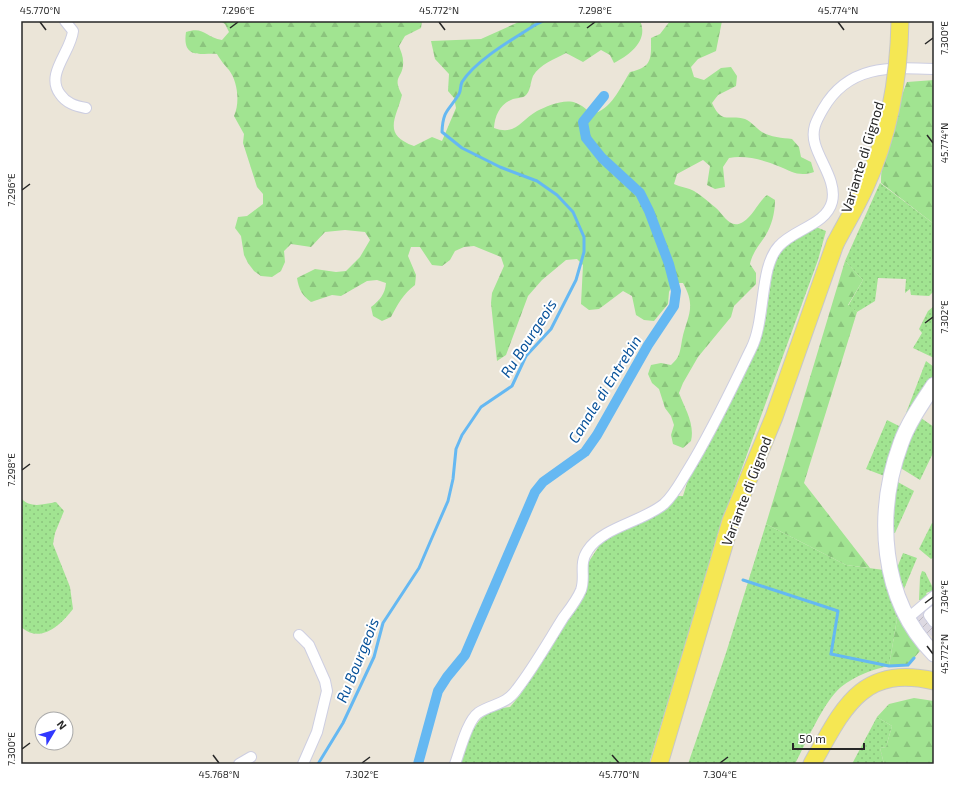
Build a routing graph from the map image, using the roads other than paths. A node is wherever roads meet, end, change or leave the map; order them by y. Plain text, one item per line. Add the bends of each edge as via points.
1 (65, 21) edge
2 (892, 21) edge
3 (900, 21) edge
4 (934, 69) edge
5 (86, 108) dead end
6 (835, 244) junction
7 (934, 385) edge
8 (934, 596) edge
9 (934, 611) edge
10 (908, 618) junction
11 (934, 622) edge
12 (299, 635) dead end
13 (934, 654) edge
14 (934, 681) edge
15 (934, 693) edge
16 (251, 757) dead end
17 (239, 764) edge
18 (303, 764) edge
19 (455, 764) edge
20 (659, 764) edge
21 (812, 764) edge
22 (825, 764) edge

1 - 5 street via 73,31 72,40 54,77 55,88 73,106
2 - 6 main road, Variante di Gignod, bridge via 881,101
3 - 6 main road, Variante di Gignod, bridge via 892,104 882,143 865,187
4 - 19 street via 899,68 866,72 842,83 830,96 813,128 814,143 833,190 832,202 816,222 778,246 764,287 762,318 756,340 704,442 674,493 664,504 596,540 587,550 582,562 581,589 574,602 510,699 478,713 472,720
6 - 20 main road, Variante di Gignod via 774,416 731,520
7 - 10 main road via 901,442 892,473 885,529 889,568
8 - 10 street
9 - 11 street via 929,615
10 - 13 main road
12 - 18 street via 309,645 327,691 317,732
14 - 21 main road via 898,677 882,681 862,691 849,702
15 - 22 main road via 913,688 894,688 864,702 853,714
16 - 17 street

